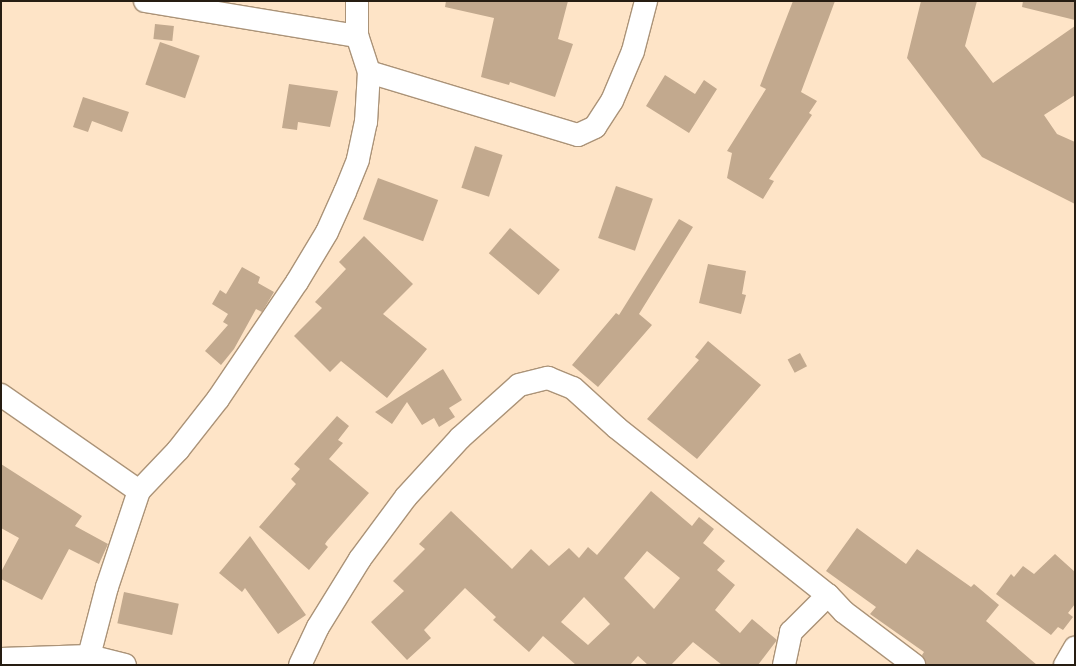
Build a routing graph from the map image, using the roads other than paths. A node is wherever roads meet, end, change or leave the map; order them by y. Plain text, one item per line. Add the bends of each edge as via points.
1 (145, 1) edge
2 (357, 1) edge
3 (646, 1) edge
4 (357, 36) junction
5 (369, 72) junction
6 (1, 395) edge
7 (139, 491) junction
8 (828, 595) junction
9 (1075, 648) edge
10 (90, 656) junction
11 (1, 659) edge
12 (125, 665) edge
13 (300, 665) edge
14 (784, 665) edge
15 (914, 665) edge
16 (1064, 665) edge

1 - 4 street
2 - 4 street
3 - 5 street via 633,51 612,101 595,126 578,135
4 - 5 street
5 - 7 street via 366,122 358,159 327,232 218,399 178,450
6 - 7 street
7 - 10 street via 107,587
8 - 13 street via 617,428 573,388 548,378 519,385 460,438 406,497 360,559 318,626
8 - 14 street via 791,632
8 - 15 street via 844,612
9 - 16 street
10 - 11 street
10 - 12 street

